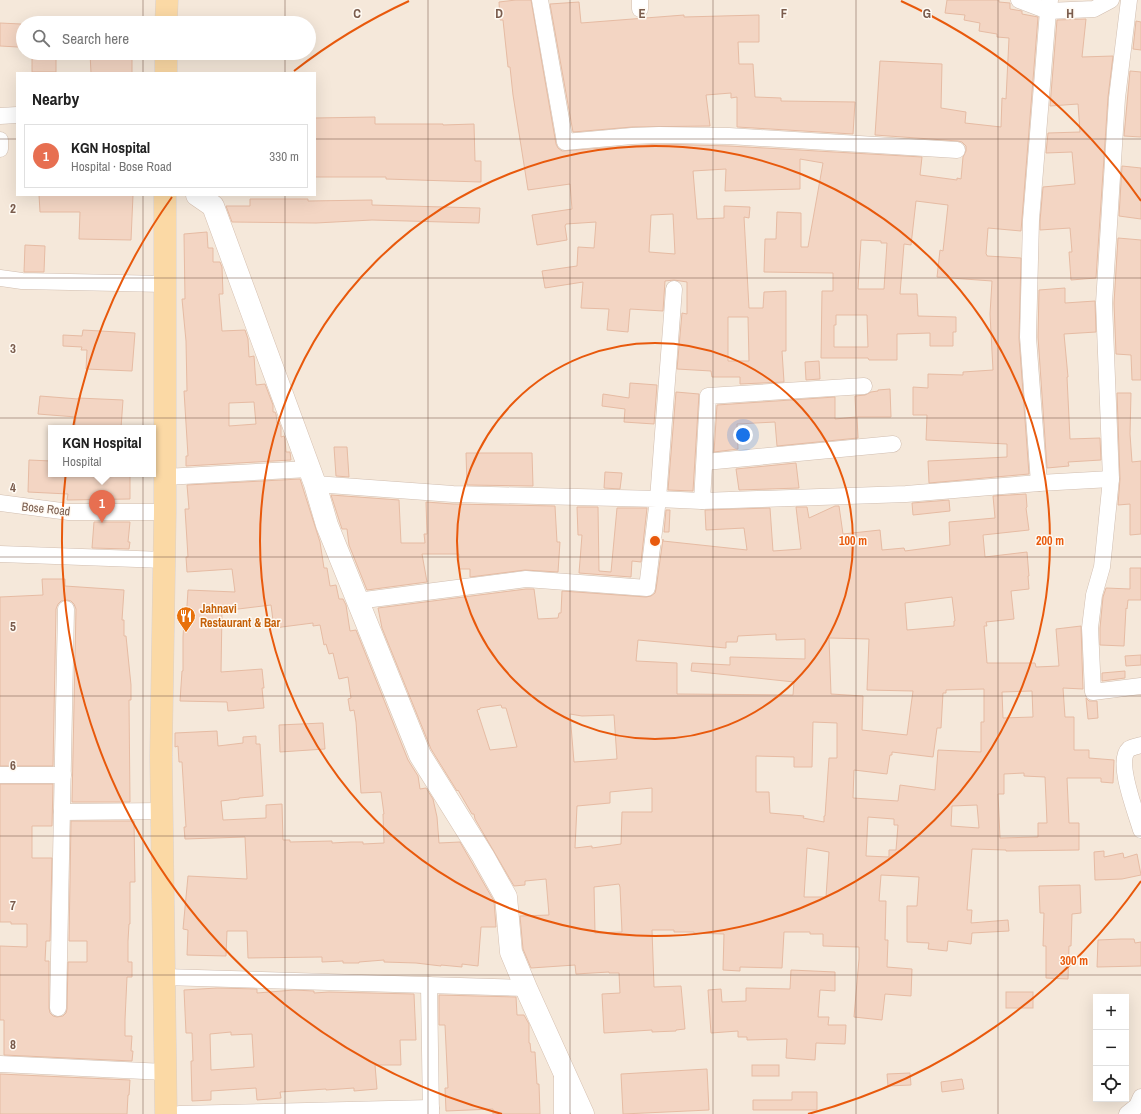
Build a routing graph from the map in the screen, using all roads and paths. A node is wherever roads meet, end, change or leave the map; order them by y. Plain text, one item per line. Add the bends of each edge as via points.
1 (167, 0) edge
2 (540, 0) edge
3 (1019, 0) edge
4 (1111, 0) edge
5 (1129, 0) edge
6 (1049, 6) edge
7 (166, 16) edge
8 (166, 60) edge
9 (166, 72) edge
10 (16, 115) edge
11 (0, 116) edge
12 (0, 140) edge
13 (0, 149) edge
14 (957, 150) dead end
15 (165, 196) edge
16 (198, 196) edge
17 (0, 278) edge
18 (165, 284) junction
19 (674, 289) dead end
20 (864, 386) dead end
21 (893, 444) dead end
22 (705, 462) junction
23 (312, 476) junction
24 (165, 477) junction
25 (1111, 479) junction
26 (1039, 483) junction
27 (658, 500) junction
28 (702, 501) junction
29 (0, 503) edge
30 (165, 512) junction
31 (0, 554) edge
32 (164, 560) junction
33 (357, 601) junction
34 (66, 609) dead end
35 (1141, 686) edge
36 (1141, 745) edge
37 (0, 775) edge
38 (63, 775) junction
39 (162, 811) junction
40 (62, 812) junction
41 (1141, 830) edge
42 (164, 977) junction
43 (429, 985) junction
44 (526, 988) junction
45 (58, 1008) dead end
46 (0, 1064) edge
47 (562, 1066) junction
48 (165, 1072) junction
49 (1141, 1097) edge
50 (431, 1111) edge
51 (166, 1114) edge
52 (179, 1114) edge
53 (562, 1114) edge
54 (583, 1114) edge
55 (1127, 1114) edge

1 - 7 main road
2 - 14 street via 565,142 646,135 729,136
3 - 6 street
4 - 6 street via 1094,9
5 - 25 street via 1117,98 1104,303
6 - 26 street via 1031,220 1028,337
8 - 9 main road
10 - 11 street
12 - 13 street
15 - 18 main road
16 - 23 main road via 213,206
17 - 18 street via 22,281
18 - 24 main road
19 - 27 street
20 - 22 street via 708,396
21 - 22 street
22 - 28 street
23 - 24 street
23 - 27 street via 453,494
23 - 33 main road via 327,525
24 - 30 main road
25 - 26 street
25 - 35 street via 1103,561 1094,595 1090,628 1094,692
26 - 28 street via 906,494
27 - 28 street
27 - 33 street via 647,588 526,579
29 - 30 street, Bose Road via 69,512
30 - 32 main road
31 - 32 street
32 - 39 main road
33 - 44 main road via 420,755 506,897 511,952
34 - 38 street
36 - 41 street via 1129,750 1125,757 1124,769
37 - 38 street
38 - 40 street
39 - 40 street
39 - 42 main road
40 - 45 street
42 - 43 street
42 - 48 main road
43 - 44 street
43 - 50 street
44 - 47 main road
46 - 48 street
47 - 53 street
47 - 54 main road
48 - 51 main road
49 - 55 street via 1137,1106
50 - 52 street

